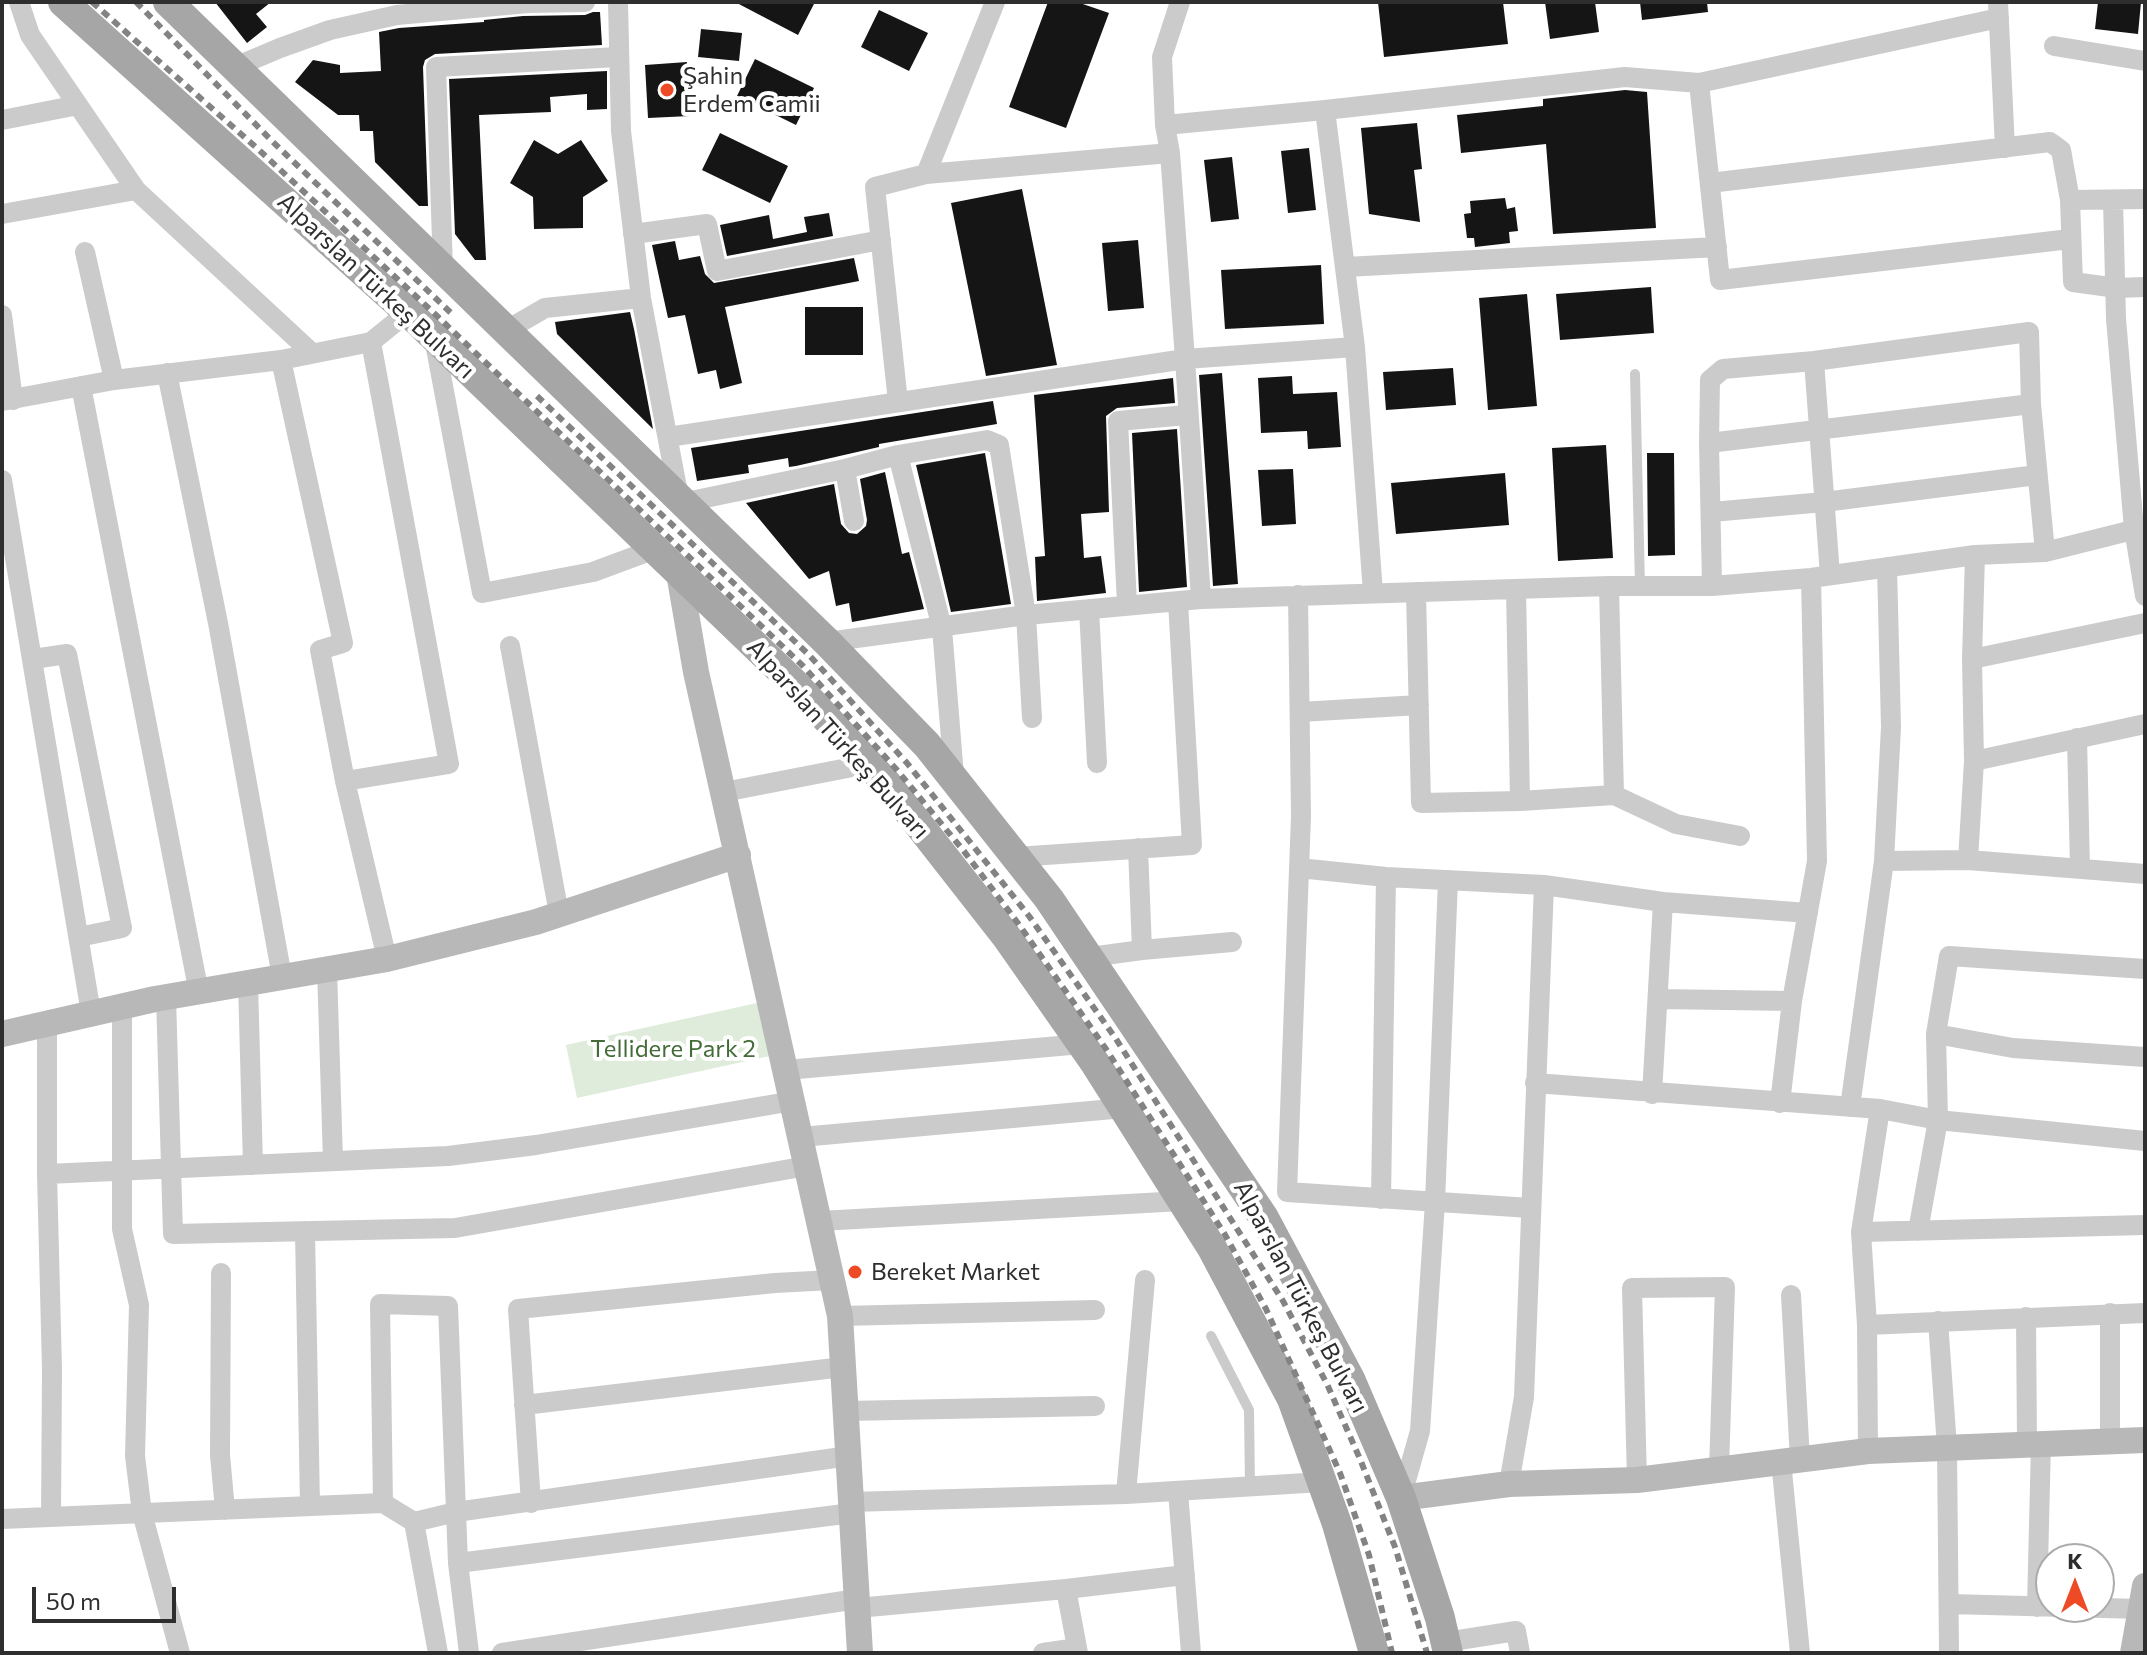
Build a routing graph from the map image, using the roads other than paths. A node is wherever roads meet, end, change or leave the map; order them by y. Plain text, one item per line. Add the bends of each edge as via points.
1 (19, 2) edge
2 (63, 2) edge
3 (585, 2) edge
4 (618, 2) edge
5 (995, 2) edge
6 (1180, 2) edge
7 (528, 3) edge
8 (176, 5) edge
9 (416, 8) edge
10 (1998, 10) edge
11 (2054, 46) dead end
12 (618, 57) junction
13 (2145, 61) edge
14 (235, 67) junction
15 (1699, 83) junction
16 (78, 105) junction
17 (1325, 110) junction
18 (2, 120) edge
19 (1165, 125) junction
20 (2005, 148) junction
21 (1170, 153) junction
22 (926, 174) junction
23 (1710, 183) junction
24 (136, 190) junction
25 (2145, 199) edge
26 (2070, 200) junction
27 (2113, 200) junction
28 (2, 214) edge
29 (633, 234) junction
30 (2070, 239) junction
31 (881, 240) junction
32 (1717, 247) junction
33 (85, 252) dead end
34 (1346, 267) junction
35 (443, 269) junction
36 (2145, 287) edge
37 (2117, 288) junction
38 (641, 298) junction
39 (408, 312) junction
40 (2, 315) edge
41 (507, 330) junction
42 (434, 338) junction
43 (371, 342) junction
44 (1355, 347) junction
45 (312, 353) junction
46 (1185, 359) junction
47 (281, 360) junction
48 (1814, 361) junction
49 (167, 373) junction
50 (1635, 374) dead end
51 (114, 380) junction
52 (81, 386) junction
53 (8, 400) edge
54 (898, 402) junction
55 (2031, 404) junction
56 (1187, 415) junction
57 (1820, 429) junction
58 (668, 437) junction
59 (1709, 443) junction
60 (898, 455) junction
61 (845, 469) junction
62 (2037, 475) junction
63 (2, 480) edge
64 (682, 500) junction
65 (1824, 502) junction
66 (1712, 512) junction
67 (854, 521) dead end
68 (2140, 528) edge
69 (655, 549) junction
70 (2045, 552) junction
71 (1975, 555) junction
72 (1887, 567) junction
73 (679, 573) junction
74 (1820, 576) junction
75 (1609, 586) junction
76 (1640, 586) junction
77 (1712, 586) junction
78 (1516, 589) junction
79 (1416, 592) junction
80 (1373, 593) junction
81 (1298, 595) junction
82 (2145, 596) edge
83 (1201, 599) junction
84 (1178, 602) junction
85 (1127, 604) junction
86 (1089, 609) junction
87 (1026, 615) junction
88 (2145, 623) edge
89 (942, 628) junction
90 (827, 642) junction
91 (510, 646) dead end
92 (33, 659) junction
93 (1972, 659) junction
94 (1419, 705) junction
95 (1300, 712) junction
96 (1032, 718) dead end
97 (2145, 724) edge
98 (2077, 738) junction
99 (1974, 761) junction
100 (1097, 763) dead end
101 (868, 764) junction
102 (954, 778) junction
103 (345, 781) junction
104 (724, 792) junction
105 (1614, 795) junction
106 (1520, 801) junction
107 (1740, 836) dead end
108 (1138, 848) junction
109 (738, 855) junction
110 (1016, 857) junction
111 (1968, 860) junction
112 (1884, 861) junction
113 (1299, 868) junction
114 (2080, 869) junction
115 (2145, 874) edge
116 (1386, 877) junction
117 (1448, 880) junction
118 (1544, 885) junction
119 (1663, 902) junction
120 (1808, 913) junction
121 (559, 914) junction
122 (79, 937) junction
123 (1232, 942) dead end
124 (1142, 950) junction
125 (1090, 957) junction
126 (387, 959) junction
127 (327, 969) junction
128 (2145, 969) edge
129 (282, 977) junction
130 (248, 983) junction
131 (199, 993) junction
132 (166, 997) junction
133 (1658, 999) junction
134 (1792, 1001) junction
135 (122, 1006) junction
136 (91, 1013) junction
137 (47, 1023) junction
138 (3, 1031) edge
139 (1936, 1034) junction
140 (1082, 1044) junction
141 (2145, 1057) edge
142 (786, 1070) junction
143 (1535, 1083) junction
144 (1652, 1094) junction
145 (793, 1101) junction
146 (1780, 1103) junction
147 (1850, 1107) junction
148 (1124, 1108) junction
149 (1880, 1109) junction
150 (1938, 1120) junction
151 (801, 1137) junction
152 (2145, 1141) edge
153 (333, 1161) junction
154 (253, 1165) junction
155 (807, 1166) junction
156 (171, 1169) junction
157 (122, 1172) junction
158 (47, 1174) junction
159 (1287, 1192) junction
160 (1381, 1199) junction
161 (1182, 1201) junction
162 (1435, 1202) junction
163 (1257, 1208) junction
164 (1530, 1208) junction
165 (820, 1221) junction
166 (2145, 1225) edge
167 (305, 1231) junction
168 (1918, 1231) junction
169 (1861, 1232) junction
170 (221, 1273) dead end
171 (832, 1280) junction
172 (1145, 1280) dead end
173 (1791, 1295) dead end
174 (1095, 1310) dead end
175 (2110, 1313) junction
176 (2145, 1313) edge
177 (840, 1316) junction
178 (2026, 1317) junction
179 (1938, 1321) junction
180 (1867, 1325) junction
181 (1211, 1336) dead end
182 (843, 1367) junction
183 (524, 1405) junction
184 (1095, 1406) dead end
185 (846, 1411) junction
186 (2145, 1440) edge
187 (2110, 1441) junction
188 (2034, 1444) junction
189 (1947, 1447) junction
190 (1868, 1451) junction
191 (849, 1456) junction
192 (1790, 1460) junction
193 (1719, 1469) junction
194 (1637, 1480) junction
195 (1322, 1482) junction
196 (1509, 1484) junction
197 (1250, 1488) junction
198 (1178, 1492) junction
199 (1126, 1494) junction
200 (1401, 1498) junction
201 (383, 1503) junction
202 (531, 1503) junction
203 (310, 1506) junction
204 (852, 1508) junction
205 (225, 1510) junction
206 (456, 1512) junction
207 (142, 1513) junction
208 (51, 1517) junction
209 (2, 1519) edge
210 (414, 1522) junction
211 (2036, 1543) edge
212 (458, 1563) junction
213 (1185, 1575) junction
214 (1066, 1589) junction
215 (2143, 1597) edge
216 (2115, 1600) edge
217 (857, 1604) junction
218 (1949, 1604) junction
219 (2035, 1607) edge
220 (1447, 1647) edge
221 (1077, 1650) edge
222 (180, 1653) edge
223 (438, 1653) edge
224 (469, 1653) edge
225 (502, 1653) edge
226 (860, 1653) edge
227 (1043, 1653) edge
228 (1191, 1653) edge
229 (1374, 1653) edge
230 (1520, 1653) edge
231 (1800, 1653) edge
232 (1949, 1653) edge
233 (2133, 1653) edge

1 - 16 street via 30,35
2 - 39 main road, Alparslan Türkeş Bulvarı
3 - 7 street
4 - 12 street
5 - 22 street
6 - 19 street via 1162,57
7 - 9 street
8 - 14 main road, Alparslan Türkeş Bulvarı
9 - 14 street via 330,30
10 - 15 street
10 - 20 street
11 - 13 street
12 - 29 street
12 - 35 street via 436,67
14 - 35 main road, Alparslan Türkeş Bulvarı
15 - 17 street via 1625,77
15 - 23 street
16 - 18 street
16 - 24 street
17 - 19 street
17 - 34 street
19 - 21 street
20 - 23 street
20 - 26 street via 2050,142 2061,150
21 - 22 street
21 - 46 street
22 - 31 street via 875,187
23 - 32 street
24 - 28 street
24 - 45 street
25 - 27 street
26 - 27 street
26 - 30 street
27 - 37 street
29 - 31 street via 707,224 717,271
29 - 38 street
30 - 32 street via 1720,280
30 - 37 street via 2073,282
31 - 54 street
32 - 34 street
33 - 51 street
34 - 44 street
35 - 41 main road, Alparslan Türkeş Bulvarı
36 - 37 street
37 - 68 street
38 - 41 street via 545,308
38 - 58 street
39 - 42 main road, Alparslan Türkeş Bulvarı
39 - 43 street
40 - 53 street
41 - 64 main road, Alparslan Türkeş Bulvarı
42 - 69 main road, Alparslan Türkeş Bulvarı
42 - 69 street via 482,593 593,572
43 - 45 street
43 - 103 street via 449,764
44 - 46 street
44 - 80 street
45 - 47 street
46 - 54 street
46 - 56 street
47 - 49 street
47 - 103 street via 343,643 320,650
48 - 55 street via 2029,332
48 - 57 street
48 - 59 street via 1723,369 1710,380
49 - 51 street
49 - 129 street
50 - 76 lane
51 - 52 street
52 - 53 street
52 - 131 street
54 - 58 street
55 - 57 street
55 - 62 street
56 - 83 street
56 - 85 street via 1118,421
57 - 59 street
57 - 65 street
58 - 64 street
59 - 66 street
60 - 61 street
60 - 87 street via 987,440 999,445
60 - 89 street
61 - 64 street
61 - 67 street
62 - 65 street
62 - 70 street
63 - 92 street
64 - 90 main road, Alparslan Türkeş Bulvarı
65 - 66 street
65 - 74 street
66 - 77 street
68 - 70 street
68 - 82 street
69 - 73 main road, Alparslan Türkeş Bulvarı
70 - 71 street
71 - 72 street
71 - 93 street
72 - 74 street
72 - 112 street via 1891,727
73 - 101 main road, Alparslan Türkeş Bulvarı via 793,682
73 - 104 main road
74 - 77 street
74 - 120 street via 1817,861
75 - 76 street
75 - 78 street
75 - 105 street
76 - 77 street
78 - 79 street
78 - 106 street
79 - 80 street
79 - 94 street
80 - 81 street
81 - 83 street
81 - 95 street
83 - 84 street
84 - 85 street
84 - 108 street via 1192,845
85 - 86 street
86 - 87 street
86 - 100 street
87 - 89 street
87 - 96 street
88 - 93 street
89 - 90 street
89 - 102 street
90 - 102 main road, Alparslan Türkeş Bulvarı
91 - 121 street
92 - 122 street
92 - 122 street via 67,654 122,928
93 - 99 street
94 - 95 street
94 - 106 street via 1421,803
95 - 113 street
97 - 98 street
98 - 99 street
98 - 114 street
99 - 111 street
101 - 104 street
101 - 140 main road, Alparslan Türkeş Bulvarı via 1006,936
102 - 110 main road, Alparslan Türkeş Bulvarı
103 - 126 street
104 - 109 main road
105 - 106 street
105 - 107 street via 1676,824
108 - 110 street
108 - 124 street
109 - 121 main road
109 - 142 main road
110 - 125 main road, Alparslan Türkeş Bulvarı
111 - 112 street
111 - 114 street
112 - 147 street
113 - 116 street
113 - 159 street
114 - 115 street
116 - 117 street
116 - 160 street
117 - 118 street
117 - 162 street
118 - 119 street
118 - 143 street
119 - 120 street
119 - 133 street
120 - 134 street
121 - 126 main road
122 - 136 street
123 - 124 street
124 - 125 street
125 - 163 main road, Alparslan Türkeş Bulvarı
126 - 127 main road
127 - 129 main road
127 - 153 street
128 - 139 street via 1949,956
129 - 130 main road
130 - 131 main road
130 - 154 street
131 - 132 main road
132 - 135 main road
132 - 156 street
133 - 134 street
133 - 144 street
134 - 146 street
135 - 136 main road
135 - 157 street
136 - 137 main road
137 - 138 main road
137 - 158 street
139 - 141 street via 2013,1048
139 - 150 street
140 - 142 street
140 - 148 main road, Alparslan Türkeş Bulvarı
142 - 145 main road
143 - 144 street
143 - 164 street
144 - 146 street
145 - 151 main road
145 - 153 street via 536,1145 448,1156
146 - 147 street
147 - 149 street
148 - 151 street
148 - 161 main road, Alparslan Türkeş Bulvarı
149 - 150 street
149 - 169 street
150 - 152 street
150 - 168 street
151 - 155 main road
153 - 154 street
154 - 156 street
155 - 165 main road
155 - 167 street via 455,1228
156 - 157 street
156 - 167 street via 173,1234
157 - 158 street
157 - 207 street via 122,1229 139,1305 135,1456
158 - 208 street
159 - 160 street
159 - 163 street
160 - 162 street
161 - 165 street
161 - 195 main road, Alparslan Türkeş Bulvarı via 1292,1399
162 - 164 street
162 - 200 street via 1420,1431
163 - 200 main road, Alparslan Türkeş Bulvarı via 1350,1379
164 - 196 street via 1524,1397
165 - 171 main road
166 - 168 street
167 - 203 street
168 - 169 street
169 - 180 street
170 - 205 street via 220,1455
171 - 177 main road
171 - 183 street via 518,1309
172 - 199 street
173 - 192 street
174 - 177 street
175 - 176 street
175 - 178 street
175 - 187 street
177 - 182 main road
178 - 179 street
178 - 188 street
179 - 180 street
179 - 189 street
180 - 190 street
181 - 197 lane via 1249,1410
182 - 183 street
182 - 185 main road
183 - 202 street
184 - 185 street
185 - 191 main road
186 - 187 main road
187 - 188 main road
188 - 189 main road
188 - 211 street
189 - 190 main road
189 - 218 street
190 - 192 main road
191 - 202 street
191 - 204 main road
192 - 193 main road
192 - 231 street
193 - 194 main road
193 - 194 street via 1725,1287 1632,1288
194 - 196 main road
195 - 197 street
195 - 229 main road, Alparslan Türkeş Bulvarı
196 - 200 main road
197 - 198 street
198 - 199 street
198 - 213 street
199 - 204 street
200 - 220 main road, Alparslan Türkeş Bulvarı
201 - 203 street
201 - 206 street via 380,1304 448,1306
201 - 210 street
202 - 206 street
203 - 205 street
204 - 212 street
204 - 217 main road
205 - 207 street
206 - 210 street
206 - 212 street
207 - 208 street
207 - 222 street
208 - 209 street
210 - 223 street
212 - 224 street
213 - 214 street
213 - 228 street
214 - 217 street
214 - 221 street
215 - 216 street
215 - 233 main road
217 - 225 street
217 - 226 main road
218 - 219 street
218 - 232 street
220 - 230 street via 1516,1631
221 - 227 street

